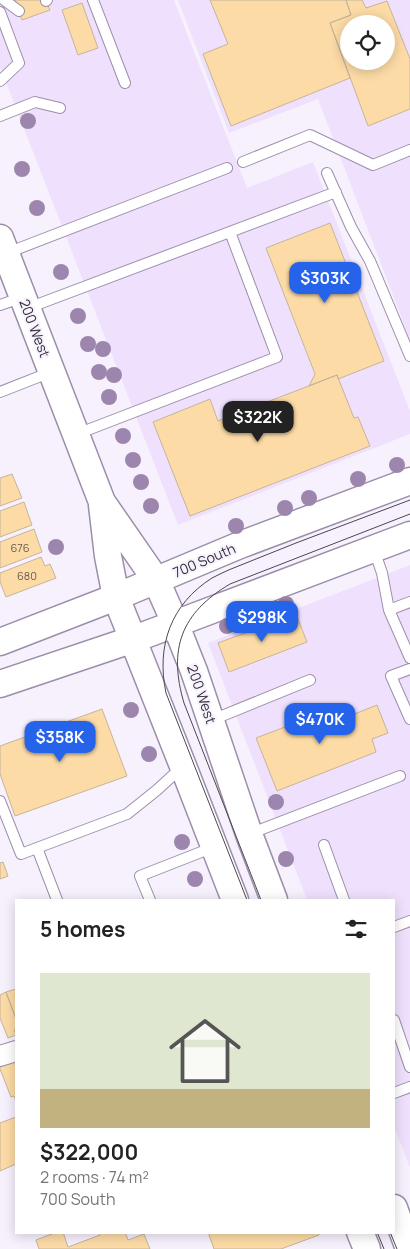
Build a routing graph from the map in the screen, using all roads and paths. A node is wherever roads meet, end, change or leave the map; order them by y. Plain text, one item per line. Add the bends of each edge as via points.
1 (4, 0) edge
2 (93, 0) edge
3 (0, 2) edge
4 (19, 11) dead end
5 (0, 12) edge
6 (0, 81) edge
7 (125, 83) dead end
8 (60, 108) dead end
9 (0, 116) edge
10 (410, 150) edge
11 (243, 162) dead end
12 (227, 168) dead end
13 (327, 173) dead end
14 (336, 192) junction
15 (230, 232) junction
16 (3, 246) edge
17 (17, 303) edge
18 (410, 356) edge
19 (52, 372) junction
20 (0, 392) edge
21 (76, 434) junction
22 (410, 481) edge
23 (102, 502) junction
24 (410, 535) edge
25 (373, 549) junction
26 (156, 580) junction
27 (116, 597) junction
28 (410, 602) edge
29 (389, 610) junction
30 (175, 623) junction
31 (134, 639) junction
32 (0, 642) edge
33 (410, 658) edge
34 (410, 669) edge
35 (310, 680) dead end
36 (0, 684) edge
37 (410, 719) edge
38 (211, 721) junction
39 (184, 766) junction
40 (400, 776) dead end
41 (0, 801) edge
42 (248, 834) junction
43 (324, 844) dead end
44 (214, 847) junction
45 (36, 848) junction
46 (57, 899) edge
47 (150, 899) edge
48 (235, 899) edge
49 (274, 899) edge
50 (344, 899) edge
51 (410, 921) edge
52 (395, 927) edge
53 (395, 1026) edge
54 (398, 1043) edge
55 (15, 1050) edge
56 (0, 1056) edge
57 (410, 1067) edge
58 (410, 1086) edge
59 (395, 1093) edge
60 (395, 1211) edge
61 (361, 1234) edge
62 (367, 1249) edge
63 (409, 1249) edge

1 - 3 lane
1 - 4 lane
2 - 7 lane
5 - 6 lane via 19,63
8 - 9 lane via 36,102
10 - 11 lane via 373,166 310,136
12 - 16 lane
13 - 14 lane
14 - 15 lane
14 - 18 lane via 370,261
15 - 17 lane
15 - 21 lane via 277,357
16 - 17 street, 200 West
17 - 19 street, 200 West
19 - 20 lane
19 - 21 street, 200 West
21 - 23 street, 200 West
22 - 26 street, 700 South
23 - 26 street, 200 West
23 - 27 street, 200 West
24 - 25 street
25 - 29 lane via 382,573
25 - 30 street
26 - 27 street, 700 South
26 - 30 street, 200 West
27 - 31 street, 200 West
27 - 32 street, 700 South
28 - 29 lane
29 - 33 lane
30 - 31 street
30 - 38 street, 200 West
31 - 36 street
31 - 39 street, 200 West
34 - 37 lane via 391,676
35 - 38 lane
38 - 42 street, 200 West
39 - 44 street, 200 West
39 - 45 lane via 127,814
40 - 42 lane
41 - 45 lane via 21,854
42 - 49 street, 200 West
43 - 50 lane
44 - 47 lane via 140,876
44 - 48 street, 200 West
45 - 46 lane
51 - 52 lane
53 - 54 lane
54 - 57 lane
55 - 56 street
58 - 59 lane
60 - 63 street
61 - 62 street

